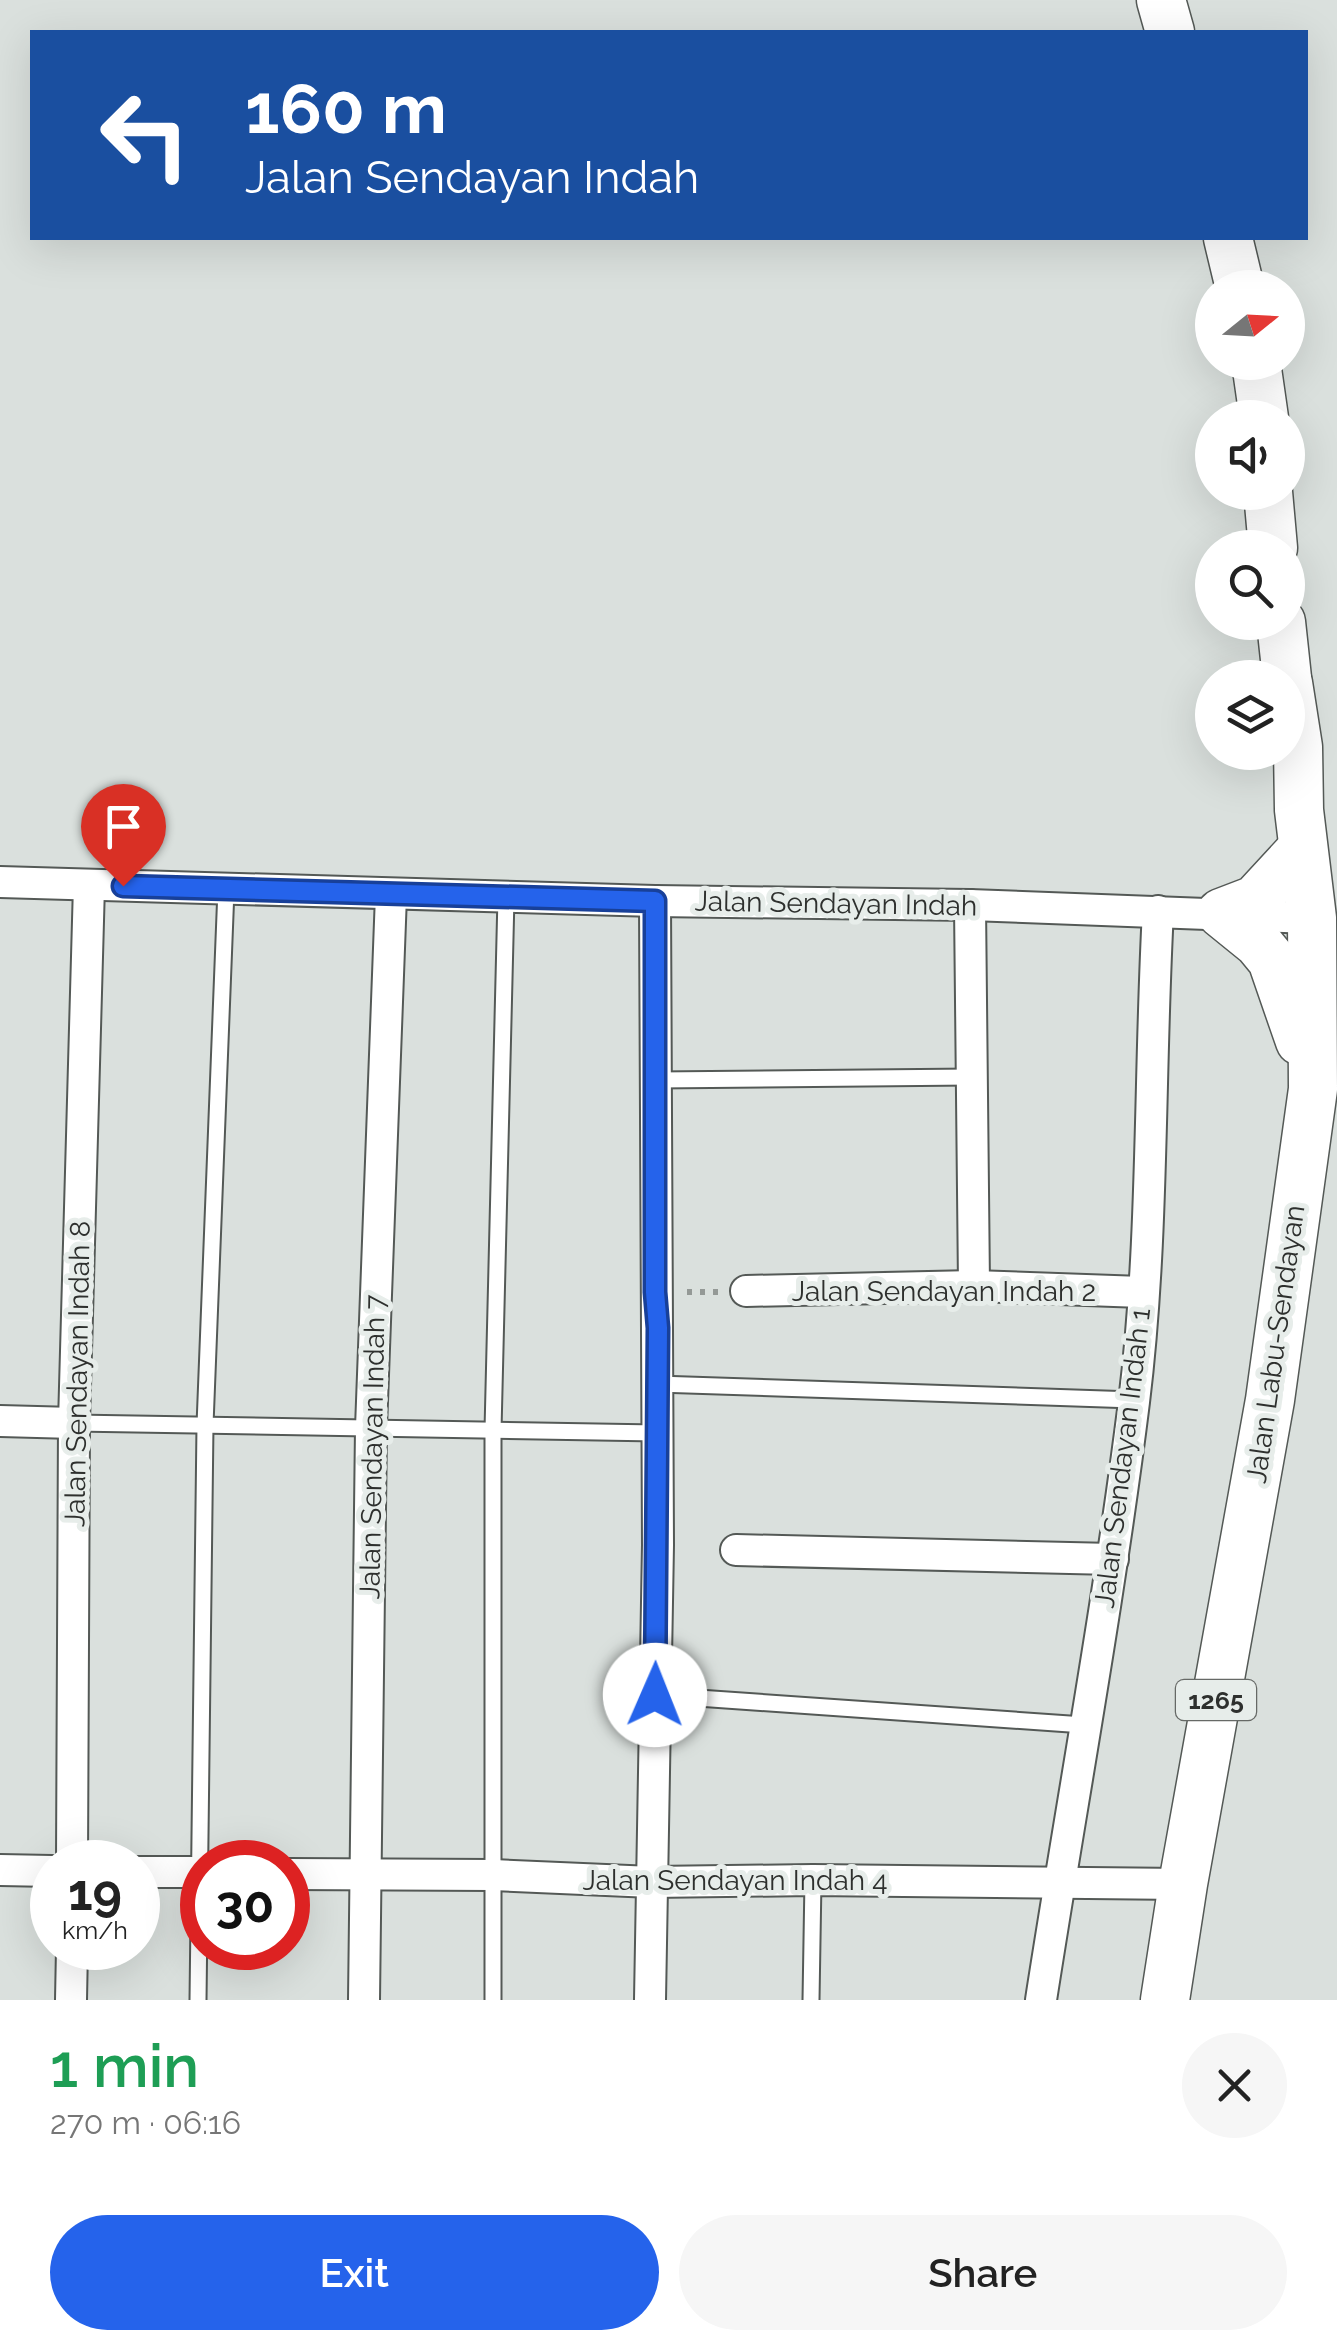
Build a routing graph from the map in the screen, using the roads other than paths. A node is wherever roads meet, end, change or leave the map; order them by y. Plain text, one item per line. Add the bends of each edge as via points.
1 (1160, 0) edge
2 (1169, 30) edge
3 (1228, 240) edge
4 (1236, 270) edge
5 (1299, 770) edge
6 (1303, 848) junction
7 (0, 882) edge
8 (89, 885) junction
9 (226, 889) junction
10 (391, 895) junction
11 (506, 897) junction
12 (655, 901) junction
13 (970, 905) junction
14 (1158, 911) junction
15 (1221, 913) junction
16 (1312, 918) junction
17 (972, 1077) junction
18 (657, 1080) junction
19 (1313, 1089) junction
20 (974, 1286) junction
21 (746, 1292) road end
22 (1142, 1292) junction
23 (657, 1384) junction
24 (1134, 1400) junction
25 (0, 1421) edge
26 (74, 1423) junction
27 (205, 1425) junction
28 (371, 1428) junction
29 (493, 1430) junction
30 (657, 1433) junction
31 (736, 1550) dead end
32 (1113, 1559) junction
33 (655, 1695) junction
34 (1084, 1725) junction
35 (72, 1840) edge
36 (200, 1840) edge
37 (0, 1870) edge
38 (30, 1871) edge
39 (310, 1875) edge
40 (493, 1875) junction
41 (364, 1876) junction
42 (812, 1880) junction
43 (652, 1882) junction
44 (1059, 1883) junction
45 (1182, 1884) junction
46 (72, 1970) edge
47 (198, 1970) edge
48 (71, 2000) edge
49 (198, 2000) edge
50 (364, 2000) edge
51 (493, 2000) edge
52 (650, 2000) edge
53 (812, 2000) edge
54 (1041, 2000) edge
55 (1165, 2000) edge

1 - 2 main road
3 - 4 main road
5 - 6 main road, Jalan Labu-Sendayan / 1265
6 - 15 main road via 1255,900
6 - 16 main road, Jalan Labu-Sendayan / 1265
7 - 8 street, Jalan Sendayan Indah
8 - 9 street, Jalan Sendayan Indah
8 - 26 street, Jalan Sendayan Indah 8
9 - 10 street, Jalan Sendayan Indah
9 - 27 lane
10 - 11 street, Jalan Sendayan Indah
10 - 28 street, Jalan Sendayan Indah 7
11 - 12 street, Jalan Sendayan Indah
11 - 29 lane
12 - 13 street, Jalan Sendayan Indah
12 - 18 street
13 - 14 street, Jalan Sendayan Indah
13 - 17 street
14 - 15 street, Jalan Sendayan Indah
14 - 22 street, Jalan Sendayan Indah 1 via 1150,1225
15 - 16 street, Jalan Sendayan Indah
15 - 19 main road via 1272,960
16 - 19 main road, Jalan Labu-Sendayan / 1265
17 - 18 lane
17 - 20 street
18 - 23 street
19 - 45 main road, Jalan Labu-Sendayan / 1265 via 1270,1400
20 - 21 street, Jalan Sendayan Indah 2
20 - 22 street, Jalan Sendayan Indah 2
22 - 24 street, Jalan Sendayan Indah 1
23 - 24 lane
23 - 30 street
24 - 32 street, Jalan Sendayan Indah 1
25 - 26 street
26 - 27 lane
26 - 35 street, Jalan Sendayan Indah 8
27 - 28 lane
27 - 36 lane
28 - 29 lane
28 - 41 street, Jalan Sendayan Indah 7
29 - 30 lane
29 - 40 lane
30 - 33 street
31 - 32 street
32 - 34 street, Jalan Sendayan Indah 1
33 - 34 lane
33 - 43 street
34 - 44 street, Jalan Sendayan Indah 1
37 - 38 street
39 - 41 street, Jalan Sendayan Indah 4
40 - 41 street, Jalan Sendayan Indah 4
40 - 43 street, Jalan Sendayan Indah 4
40 - 51 lane
41 - 50 street, Jalan Sendayan Indah 7
42 - 43 street, Jalan Sendayan Indah 4
42 - 44 street, Jalan Sendayan Indah 4
42 - 53 lane
43 - 52 street
44 - 45 street, Jalan Sendayan Indah 4
44 - 54 street, Jalan Sendayan Indah 1
45 - 55 main road, Jalan Labu-Sendayan / 1265
46 - 48 street
47 - 49 lane

